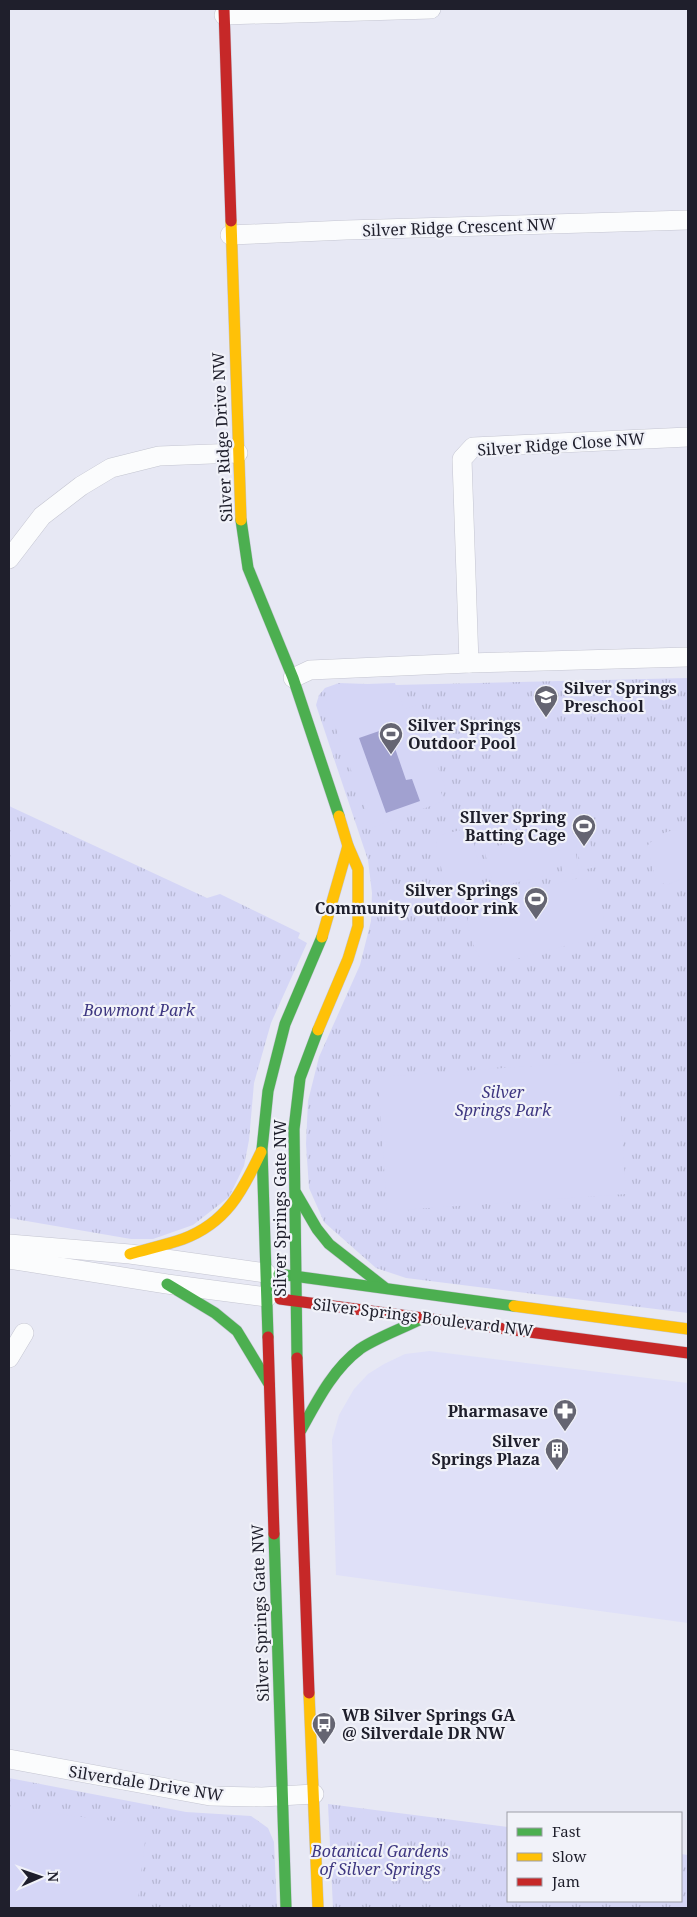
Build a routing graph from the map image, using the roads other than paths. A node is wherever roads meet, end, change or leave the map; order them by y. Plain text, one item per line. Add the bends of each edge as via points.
1 (431, 9) edge
2 (224, 12) edge
3 (688, 220) edge
4 (230, 235) junction
5 (688, 437) edge
6 (238, 453) junction
7 (9, 559) edge
8 (688, 657) edge
9 (469, 663) junction
10 (293, 678) junction
11 (348, 846) junction
12 (262, 1149) junction
13 (294, 1188) junction
14 (9, 1244) edge
15 (130, 1254) junction
16 (9, 1259) edge
17 (266, 1273) junction
18 (296, 1276) junction
19 (167, 1284) junction
20 (384, 1288) junction
21 (267, 1297) junction
22 (296, 1301) junction
23 (424, 1318) junction
24 (688, 1329) edge
25 (24, 1332) dead end
26 (688, 1353) edge
27 (9, 1358) edge
28 (270, 1385) junction
29 (301, 1430) junction
30 (9, 1759) edge
31 (314, 1794) junction
32 (282, 1796) junction
33 (286, 1908) edge
34 (318, 1908) edge

1 - 2 street
2 - 4 street, Silver Ridge Drive NW
3 - 4 street, Silver Ridge Crescent NW
4 - 6 street, Silver Ridge Drive NW
5 - 9 street, Silver Ridge Close NW via 473,447 462,459
6 - 7 street via 159,456 111,468 42,516
6 - 10 street, Silver Ridge Drive NW via 240,516 248,568
8 - 9 street
9 - 10 street via 310,670
10 - 11 street, Silver Ridge Drive NW
11 - 12 street, Silver Springs Gate NW via 323,935 285,1024 268,1091
11 - 13 street, Silver Springs Gate NW via 358,869 358,926 300,1078 294,1129
12 - 15 street via 237,1200 219,1218 183,1240
12 - 17 street, Silver Springs Gate NW
13 - 18 street, Silver Springs Gate NW
13 - 20 street via 329,1244
14 - 15 street, Silver Springs Boulevard NW
15 - 17 street, Silver Springs Boulevard NW
16 - 19 street, Silver Springs Boulevard NW
17 - 18 street, Silver Springs Boulevard NW
17 - 21 street, Silver Springs Gate NW
18 - 20 street, Silver Springs Boulevard NW
18 - 22 street, Silver Springs Gate NW
19 - 21 street, Silver Springs Boulevard NW
19 - 28 street via 215,1313 237,1331
20 - 24 street, Silver Springs Boulevard NW
21 - 22 street, Silver Springs Boulevard NW
21 - 28 street, Silver Springs Gate NW
22 - 23 street, Silver Springs Boulevard NW
22 - 29 street, Silver Springs Gate NW
23 - 26 street, Silver Springs Boulevard NW
23 - 29 street via 353,1354 328,1381
25 - 27 street
28 - 32 street, Silver Springs Gate NW
29 - 31 street, Silver Springs Gate NW
30 - 32 street, Silverdale Drive NW via 210,1796
31 - 32 street, Silverdale Drive NW
31 - 34 street, Silver Springs Gate NW
32 - 33 street, Silver Springs Gate NW

